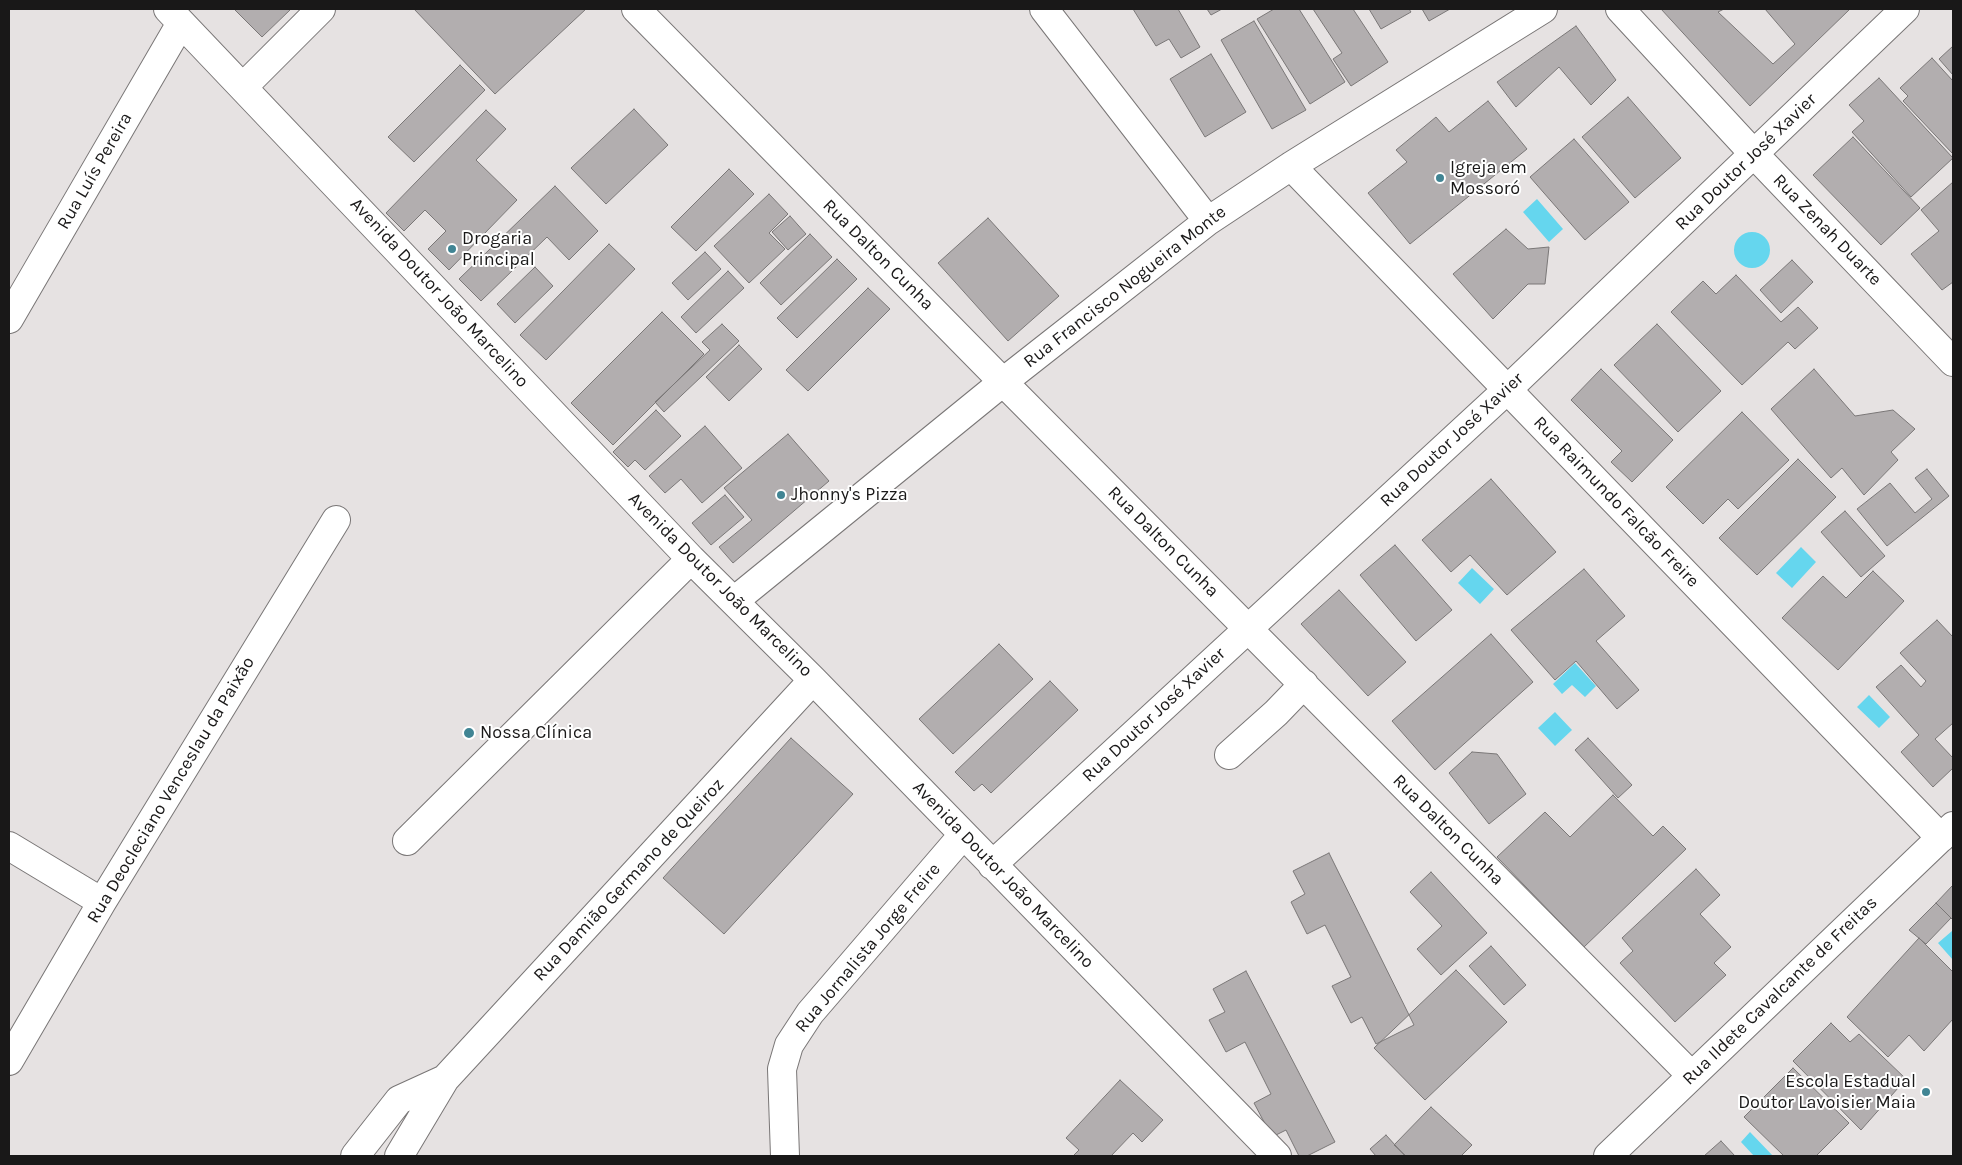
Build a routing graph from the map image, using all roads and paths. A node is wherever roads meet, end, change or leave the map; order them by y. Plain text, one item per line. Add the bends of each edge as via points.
1 (321, 9) edge
2 (636, 9) edge
3 (1044, 9) edge
4 (1543, 9) edge
5 (1620, 9) edge
6 (1905, 9) edge
7 (174, 16) edge
8 (243, 86) junction
9 (1754, 154) junction
10 (1291, 166) junction
11 (1208, 221) junction
12 (9, 319) edge
13 (1953, 362) edge
14 (1003, 382) junction
15 (1508, 389) junction
16 (336, 520) dead end
17 (691, 559) junction
18 (734, 601) junction
19 (1248, 628) junction
20 (813, 680) junction
21 (1304, 684) junction
22 (1229, 756) dead end
23 (1947, 832) edge
24 (963, 835) junction
25 (407, 841) dead end
26 (9, 846) edge
27 (992, 865) junction
28 (102, 902) junction
29 (9, 1061) edge
30 (1691, 1075) junction
31 (445, 1079) junction
32 (355, 1156) edge
33 (399, 1156) edge
34 (785, 1156) edge
35 (1278, 1156) edge
36 (1608, 1156) edge

1 - 8 street
2 - 14 street, Rua Dalton Cunha
3 - 11 street
4 - 10 street, Rua Francisco Nogueira Monte
5 - 9 street, Rua Zenah Duarte
6 - 9 street, Rua Doutor José Xavier
7 - 8 street, Avenida Doutor João Marcelino
7 - 12 street, Rua Luís Pereira
8 - 17 street, Avenida Doutor João Marcelino
9 - 13 street, Rua Zenah Duarte
9 - 15 street, Rua Doutor José Xavier
10 - 11 street, Rua Francisco Nogueira Monte
10 - 15 street, Rua Raimundo Falcão Freire
11 - 14 street, Rua Francisco Nogueira Monte
14 - 18 street, Rua Francisco Nogueira Monte
14 - 19 street, Rua Dalton Cunha
15 - 19 street, Rua Doutor José Xavier
15 - 23 street, Rua Raimundo Falcão Freire
16 - 28 street, Rua Deocleciano Venceslau da Paixão
17 - 18 street, Avenida Doutor João Marcelino
17 - 25 street
18 - 20 street, Avenida Doutor João Marcelino
19 - 21 street, Rua Dalton Cunha
19 - 27 street, Rua Doutor José Xavier
20 - 24 street, Avenida Doutor João Marcelino
20 - 31 street, Rua Damião Germano de Queiroz
21 - 22 street
21 - 30 street, Rua Dalton Cunha
23 - 30 street, Rua Ildete Cavalcante de Freitas
24 - 27 street, Avenida Doutor João Marcelino
24 - 34 street, Rua Jornalista Jorge Freire via 810,1014 789,1045 782,1068
26 - 28 street
27 - 35 street, Avenida Doutor João Marcelino
28 - 29 street, Rua Deocleciano Venceslau da Paixão
30 - 36 street, Rua Ildete Cavalcante de Freitas
31 - 32 street, Rua Damião Germano de Queiroz via 399,1100
31 - 33 street, Rua Damião Germano de Queiroz

